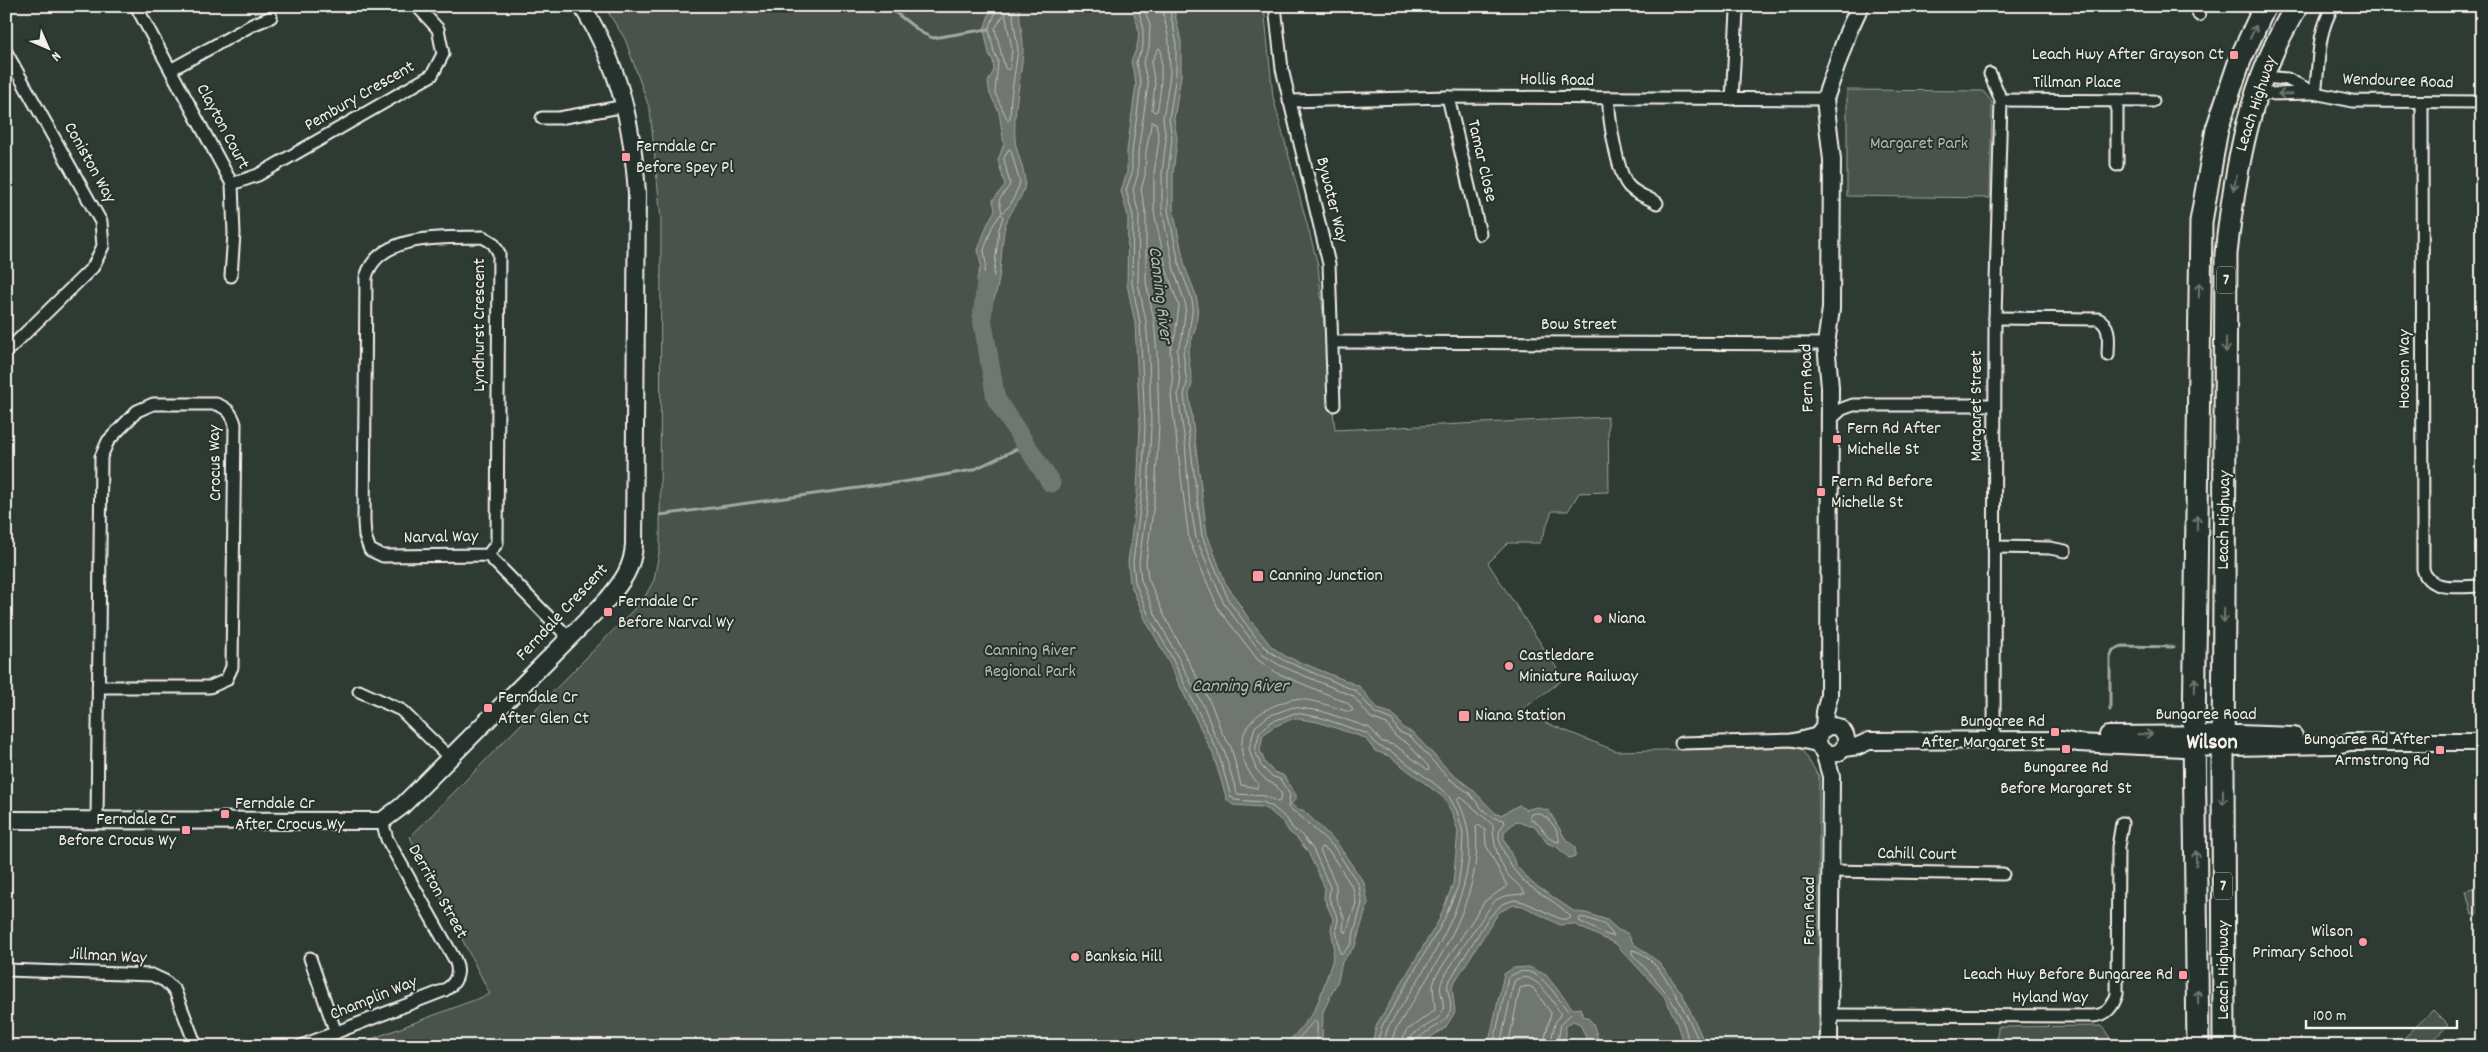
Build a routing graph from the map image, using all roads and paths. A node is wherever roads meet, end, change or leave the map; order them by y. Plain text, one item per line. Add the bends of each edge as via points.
1 (136, 6) edge
2 (417, 6) edge
3 (582, 6) edge
4 (1275, 6) edge
5 (1733, 6) edge
6 (1860, 6) edge
7 (2265, 6) edge
8 (2297, 6) edge
9 (2333, 6) edge
10 (272, 17) dead end
11 (6, 52) edge
12 (172, 69) junction
13 (1990, 74) dead end
14 (2263, 77) junction
15 (2314, 94) junction
16 (1448, 97) junction
17 (2256, 97) junction
18 (1609, 99) junction
19 (1732, 99) junction
20 (1825, 99) junction
21 (2001, 100) junction
22 (1289, 101) junction
23 (2117, 101) junction
24 (2153, 101) dead end
25 (2422, 102) junction
26 (2482, 102) edge
27 (626, 106) junction
28 (542, 118) dead end
29 (2117, 165) dead end
30 (2209, 179) junction
31 (232, 184) junction
32 (1657, 203) dead end
33 (1480, 234) dead end
34 (231, 276) dead end
35 (1995, 318) junction
36 (1332, 342) junction
37 (1826, 344) junction
38 (6, 352) edge
39 (2108, 355) dead end
40 (1334, 405) dead end
41 (1994, 405) junction
42 (1830, 420) junction
43 (1994, 546) junction
44 (370, 550) joint
45 (2065, 551) dead end
46 (488, 555) junction
47 (2482, 586) edge
48 (569, 638) junction
49 (98, 686) junction
50 (359, 691) dead end
51 (1831, 740) junction
52 (1994, 740) junction
53 (2194, 741) junction
54 (2223, 741) junction
55 (2482, 742) edge
56 (1681, 743) dead end
57 (450, 758) junction
58 (6, 820) edge
59 (97, 821) junction
60 (382, 821) junction
61 (2122, 823) dead end
62 (1830, 871) junction
63 (2003, 874) dead end
64 (310, 958) dead end
65 (6, 970) edge
66 (456, 980) joint
67 (1829, 1015) junction
68 (336, 1033) junction
69 (196, 1046) edge
70 (302, 1046) edge
71 (1829, 1046) edge
72 (2198, 1046) edge
73 (2224, 1046) edge

1 - 12 street, Clayton Court
2 - 31 street, Pembury Crescent via 438,29 443,54 432,75 258,175
3 - 27 street, Ferndale Crescent via 606,48
4 - 22 street, Bywater Way
5 - 19 street via 1736,12
6 - 20 street, Fern Road
30 -> 7 highway, Leach Highway / 7 via 2217,129 2240,60
8 - 14 highway, Leach Highway / 7
9 - 15 street via 2325,21 2318,50
10 - 12 street
11 - 38 street, Coniston Way via 101,222 103,246 93,268
12 - 31 street, Clayton Court
13 - 21 street, Margaret Street
14 - 15 street, Wendouree Road via 2287,79
14 - 17 highway, Leach Highway / 7
14 - 30 highway via 2241,90
15 -> 17 street, Wendouree Road
15 - 25 street, Wendouree Road via 2352,101
16 - 18 street, Hollis Road
16 - 22 street, Hollis Road
16 - 33 street, Tamar Close
17 -> 54 highway, Leach Highway / 7 via 2240,152 2226,254
18 - 19 street, Hollis Road
18 - 32 street via 1609,121 1624,178 1632,190
19 - 20 street, Hollis Road
20 - 37 street, Fern Road via 1832,168 1831,309
21 - 23 street, Tillman Place
21 - 35 street, Margaret Street
22 - 36 street, Bywater Way via 1329,264
23 - 24 street, Tillman Place
23 - 29 street
25 - 26 street, Wendouree Road
25 - 47 street, Hooson Way via 2423,569 2428,580 2437,585
27 - 28 street
27 - 48 street, Ferndale Crescent via 637,193 634,558 620,586
53 -> 30 highway, Leach Highway / 7 via 2200,250 2201,222
31 - 34 street, Clayton Court via 234,234
35 - 39 street via 2098,319 2108,330
35 - 41 street, Margaret Street
36 - 37 street, Bow Street
36 - 40 street, Bywater Way
37 - 42 street, Fern Road
41 - 42 street via 1853,405 1842,409
41 - 43 street, Margaret Street
42 - 51 street, Fern Road
43 - 45 street
43 - 52 street, Margaret Street
44 - 46 street, Narval Way via 383,556
44 - 46 street, Lyndhurst Crescent via 364,536 366,277 369,267 379,256 409,241 483,237 493,243 499,253 497,543
46 - 48 street, Narval Way
48 - 57 street, Ferndale Crescent
49 - 49 street, Crocus Way via 101,457 104,448 136,411 153,404 223,406 232,414 235,424 232,667 226,680 210,687
49 - 59 street, Crocus Way
50 - 57 street via 402,710
51 - 52 street, Bungaree Road via 1862,736 1869,741
51 - 56 street
51 - 62 street, Fern Road via 1835,769 1831,776
52 - 53 street, Bungaree Road via 2062,740 2076,736
53 - 54 street, Bungaree Road
72 -> 53 highway, Leach Highway / 7
54 - 55 street, Bungaree Road via 2336,745 2350,742
54 -> 73 highway, Leach Highway / 7
57 - 60 street, Ferndale Crescent via 402,806
58 - 59 street
59 - 60 street
60 - 66 street, Derriton Street via 387,839 456,960 459,968
61 - 67 street, Hyland Way via 2118,847 2118,994 2114,1005 2106,1012 2093,1016
62 - 63 street, Cahill Court
62 - 67 street, Fern Road
64 - 68 street
65 - 69 street, Jillman Way via 152,975 175,991
66 - 68 street, Champlin Way via 445,990
67 - 71 street, Fern Road
68 - 70 street, Champlin Way

